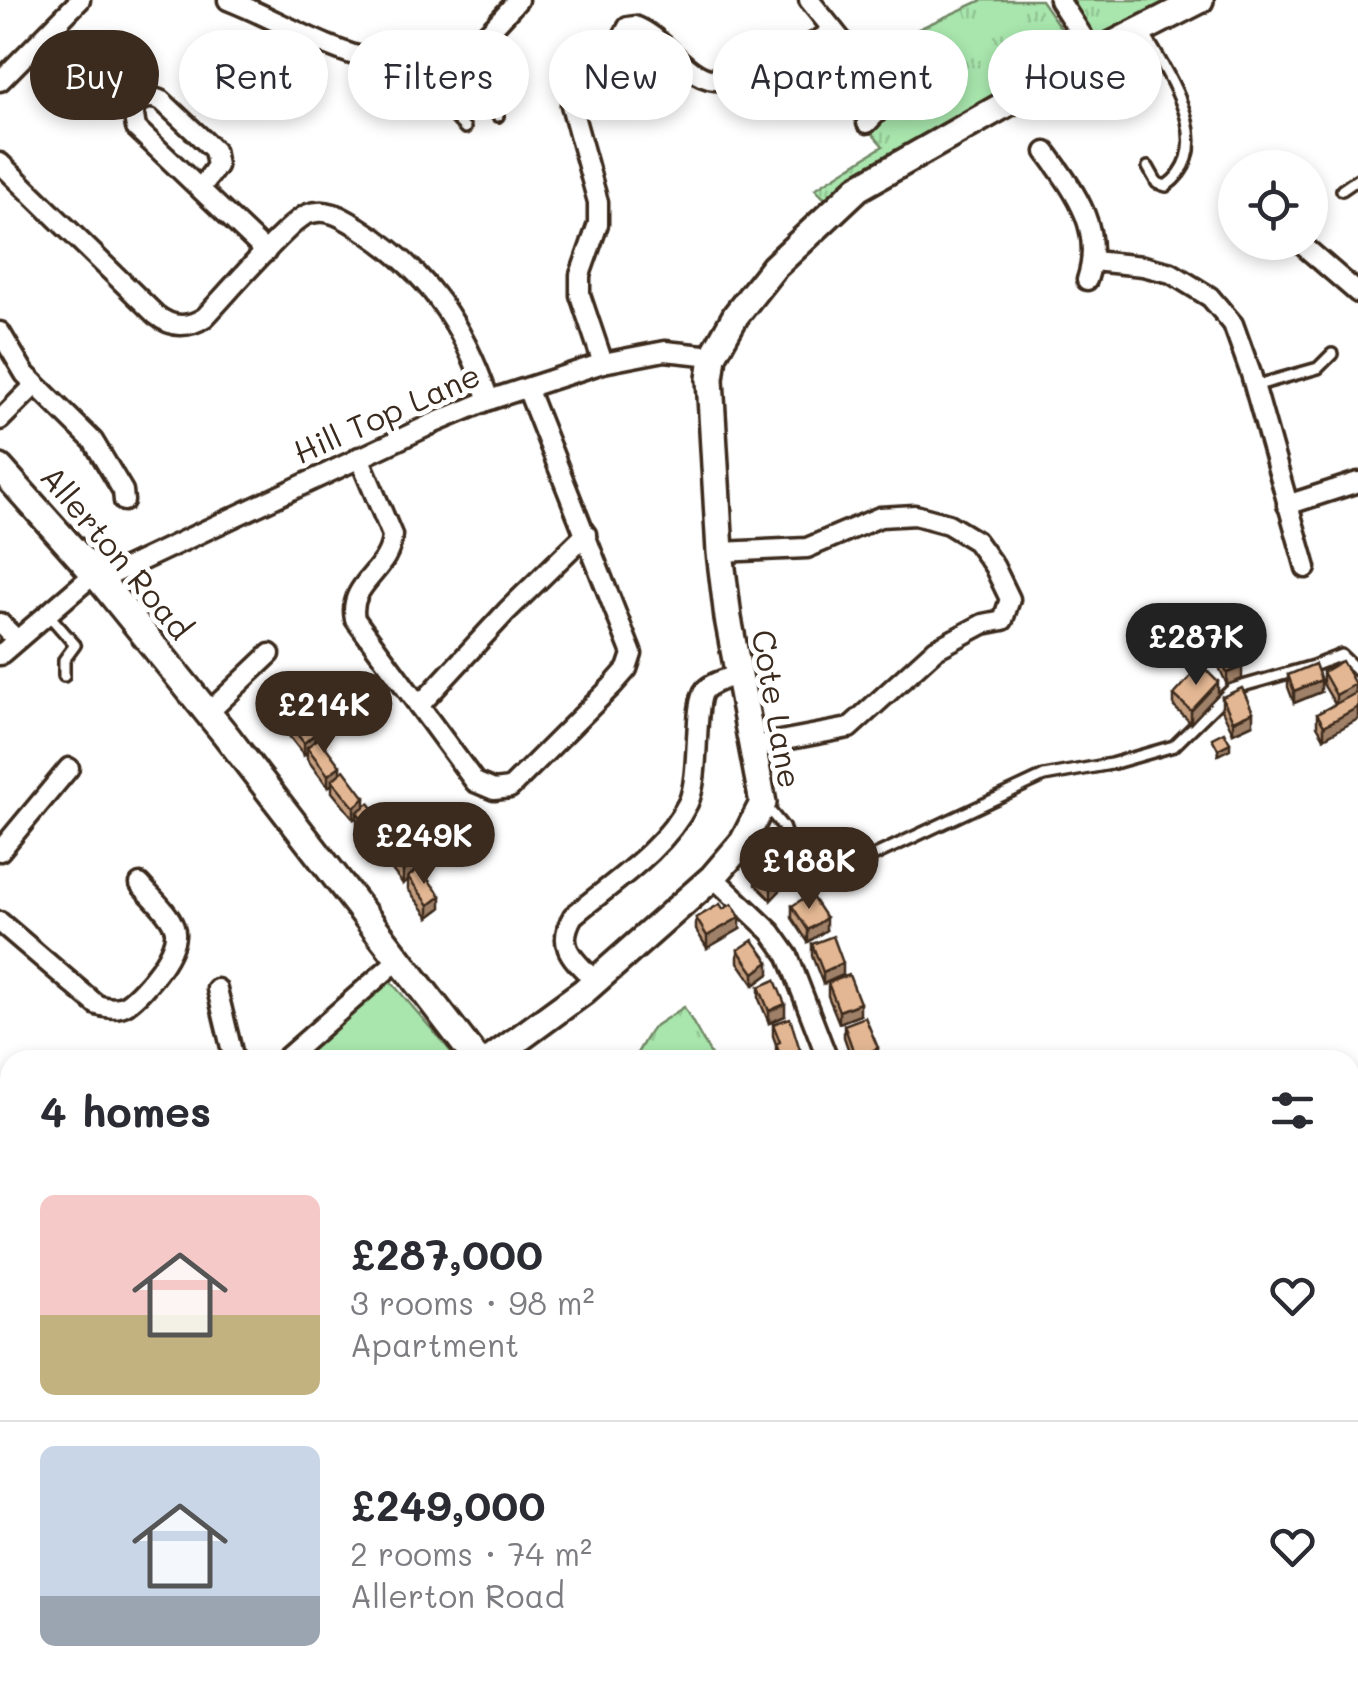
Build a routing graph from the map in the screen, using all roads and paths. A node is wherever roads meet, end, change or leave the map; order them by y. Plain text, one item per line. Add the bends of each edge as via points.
1 (80, 0) edge
2 (228, 0) edge
3 (518, 0) edge
4 (809, 0) edge
5 (1059, 0) edge
6 (1200, 0) edge
7 (1142, 29) joint
8 (487, 30) edge
9 (833, 30) edge
10 (1078, 30) edge
11 (348, 52) edge
12 (0, 81) edge
13 (988, 114) edge
14 (457, 120) edge
15 (575, 120) edge
16 (465, 128) dead end
17 (1046, 152) dead end
18 (0, 163) edge
19 (1148, 167) dead end
20 (1358, 178) edge
21 (200, 189) junction
22 (1342, 190) dead end
23 (266, 252) junction
24 (1319, 260) edge
25 (1093, 262) junction
26 (1087, 280) dead end
27 (1358, 294) edge
28 (0, 332) edge
29 (1332, 354) dead end
30 (713, 356) junction
31 (604, 364) junction
32 (35, 384) junction
33 (1254, 386) junction
34 (527, 388) junction
35 (489, 400) junction
36 (0, 420) edge
37 (359, 457) junction
38 (0, 468) edge
39 (1358, 482) edge
40 (124, 501) dead end
41 (1287, 504) junction
42 (586, 534) junction
43 (720, 552) junction
44 (1306, 568) dead end
45 (97, 577) junction
46 (48, 614) junction
47 (0, 624) edge
48 (16, 640) junction
49 (270, 654) dead end
50 (0, 655) edge
51 (1358, 672) edge
52 (739, 674) junction
53 (64, 676) dead end
54 (419, 706) junction
55 (208, 713) junction
56 (753, 746) junction
57 (69, 768) dead end
58 (763, 803) junction
59 (0, 851) edge
60 (713, 876) junction
61 (140, 884) dead end
62 (0, 922) edge
63 (399, 959) junction
64 (595, 981) junction
65 (216, 989) dead end
66 (231, 1050) edge
67 (295, 1050) edge
68 (469, 1050) edge
69 (503, 1050) edge
70 (824, 1050) edge

1 - 12 street
2 - 11 street
3 - 8 street
4 - 9 street
5 - 10 street
6 - 7 street, Cote Lane
7 - 19 lane via 1190,133 1176,179 1166,186
13 - 30 street, Cote Lane via 858,188 774,267
14 - 16 lane
15 - 31 street via 598,202 580,295
17 - 25 street via 1089,220
18 - 23 street via 170,324 205,317
20 - 22 lane
21 - 21 street via 136,128 133,110 140,100 162,101 214,150 217,166
21 - 23 street
23 - 35 street via 301,217 316,212 340,215 380,240 443,304 464,336
24 - 27 street
25 - 26 street
25 - 33 street via 1157,269 1198,288 1233,324
28 - 32 street
29 - 33 lane via 1318,368
30 - 31 street, Hill Top Lane via 666,351
30 - 43 street, Cote Lane
31 - 34 street, Hill Top Lane
32 - 36 street
32 - 40 street via 93,441
33 - 41 street
34 - 35 street, Hill Top Lane
34 - 42 street
35 - 37 street, Hill Top Lane
37 - 45 street, Hill Top Lane
37 - 54 street via 392,544 356,595 354,613
38 - 45 street, Allerton Road
39 - 41 street
41 - 44 street
42 - 54 street
42 - 54 street via 631,649 630,664 612,686 516,784 502,790 475,782
43 - 52 street, Cote Lane
43 - 56 street via 807,548 880,516 915,515 976,541 1010,599 1003,620 936,648 849,728
45 - 46 street, Hill Top Lane
45 - 55 street, Allerton Road
46 - 48 street, Hill Top Lane
46 - 53 lane via 75,645 64,660
47 - 48 street
48 - 50 street, Hill Top Lane
49 - 55 street
51 - 58 lane via 1340,655 1232,689 1174,746 1044,776 824,879 808,878
52 - 56 street, Cote Lane
52 - 64 street via 706,687 699,699 696,778 675,825 566,928 572,957
55 - 63 street, Allerton Road
56 - 58 street, Cote Lane
57 - 59 street
58 - 60 street, Cote Lane via 743,842
60 - 64 street, Cote Lane
60 - 70 street via 788,956
61 - 62 street via 174,927 175,945 126,1005 97,1005
63 - 67 street
63 - 68 street, Allerton Road
64 - 69 street, Cote Lane
65 - 66 street

